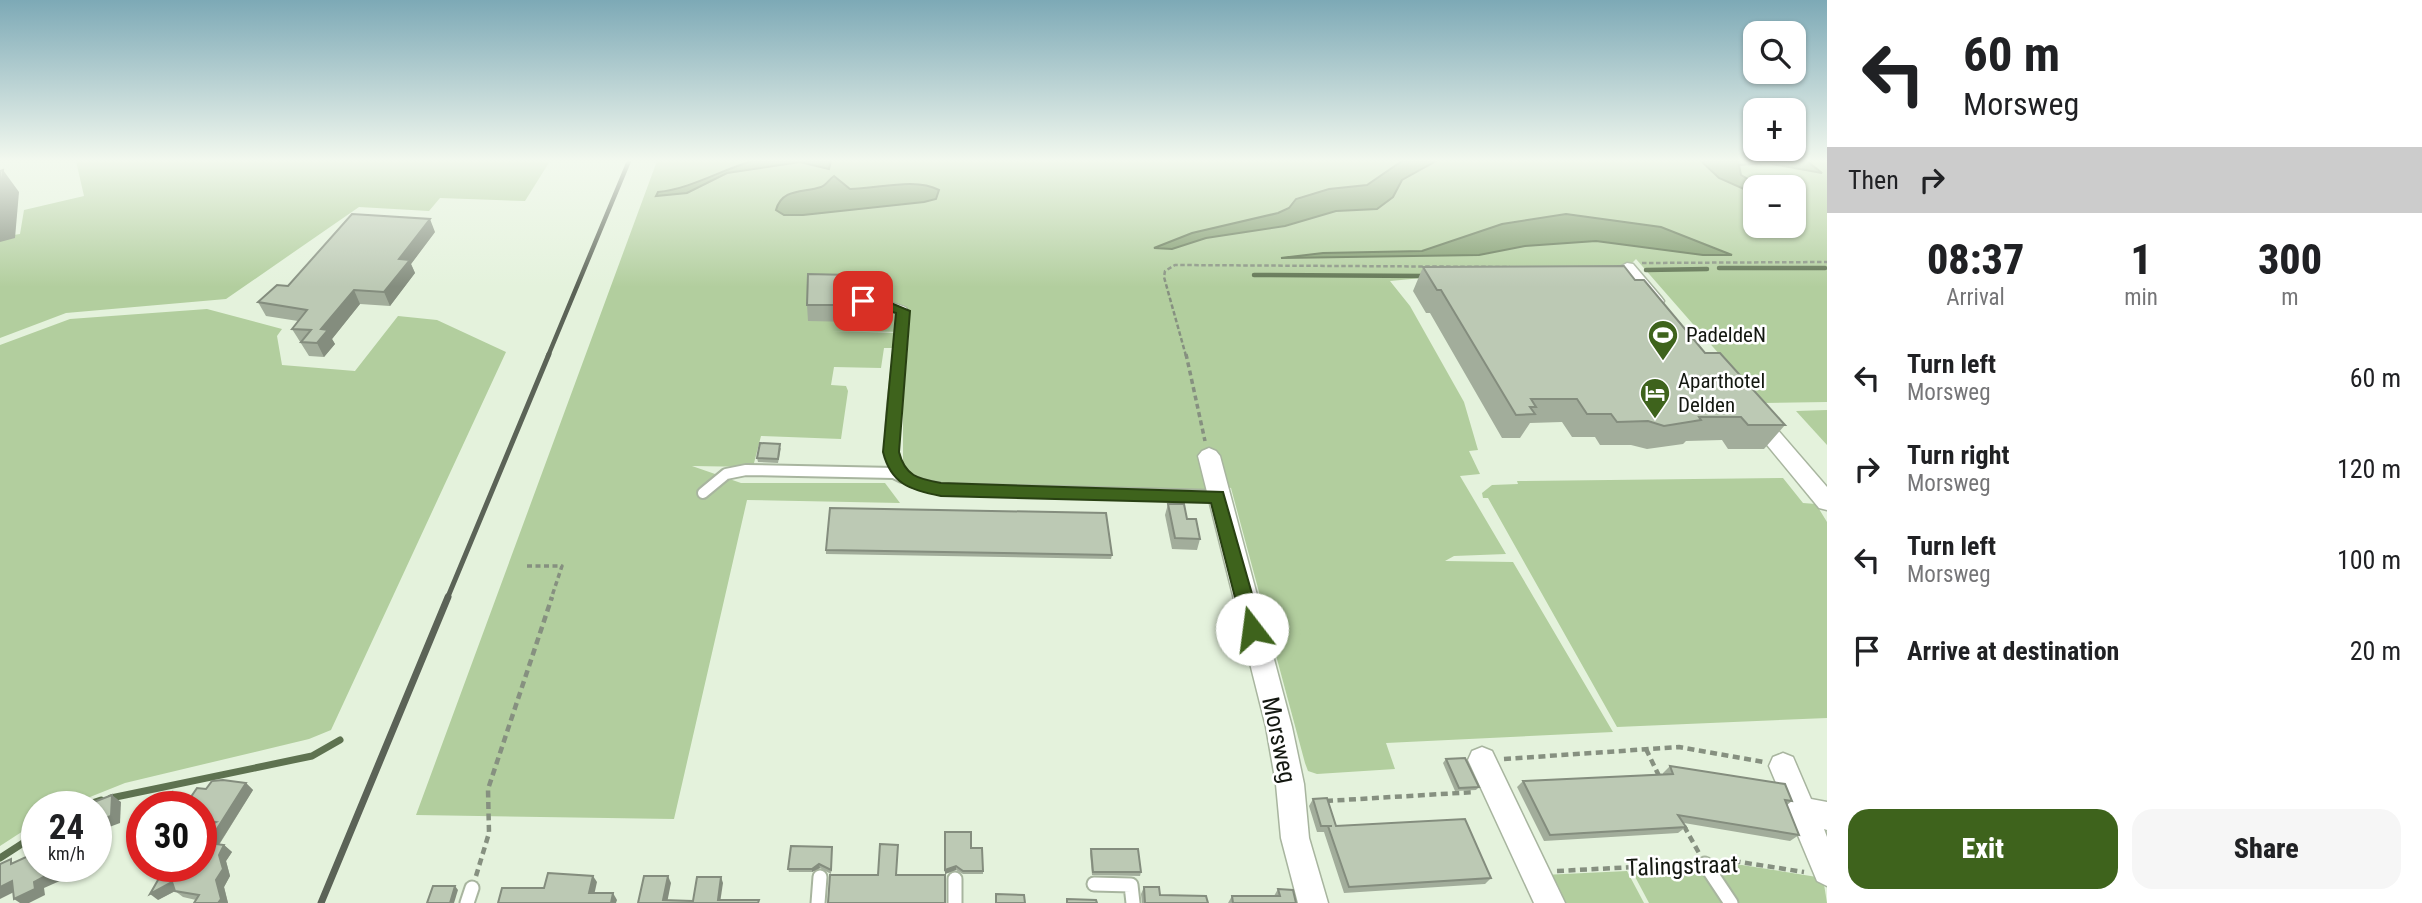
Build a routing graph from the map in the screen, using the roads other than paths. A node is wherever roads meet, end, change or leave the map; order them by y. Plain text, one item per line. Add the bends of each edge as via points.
1 (1627, 268) edge
2 (874, 301) dead end
3 (1672, 321) edge
4 (1745, 405) edge
5 (1209, 456) road end
6 (902, 477) junction
7 (703, 493) dead end
8 (1217, 496) junction
9 (1827, 502) edge
10 (1482, 760) road end
11 (1783, 766) road end
12 (1815, 813) edge
13 (1706, 864) road end
14 (1821, 872) edge
15 (820, 877) dead end
16 (955, 878) dead end
17 (1094, 884) dead end
18 (818, 903) edge
19 (955, 903) edge
20 (1133, 903) edge
21 (1313, 903) edge
22 (1550, 903) edge
23 (1731, 903) edge

1 - 3 street
2 - 6 lane via 903,311 891,452
4 - 9 street
5 - 8 street, Morsweg
6 - 7 lane via 894,473 746,470 726,474
6 - 8 lane via 941,489
8 - 21 street, Morsweg via 1279,727 1295,838
10 - 22 street
11 - 12 street
12 - 14 street
13 - 23 lane
15 - 18 lane
16 - 19 lane
17 - 20 lane via 1131,885

